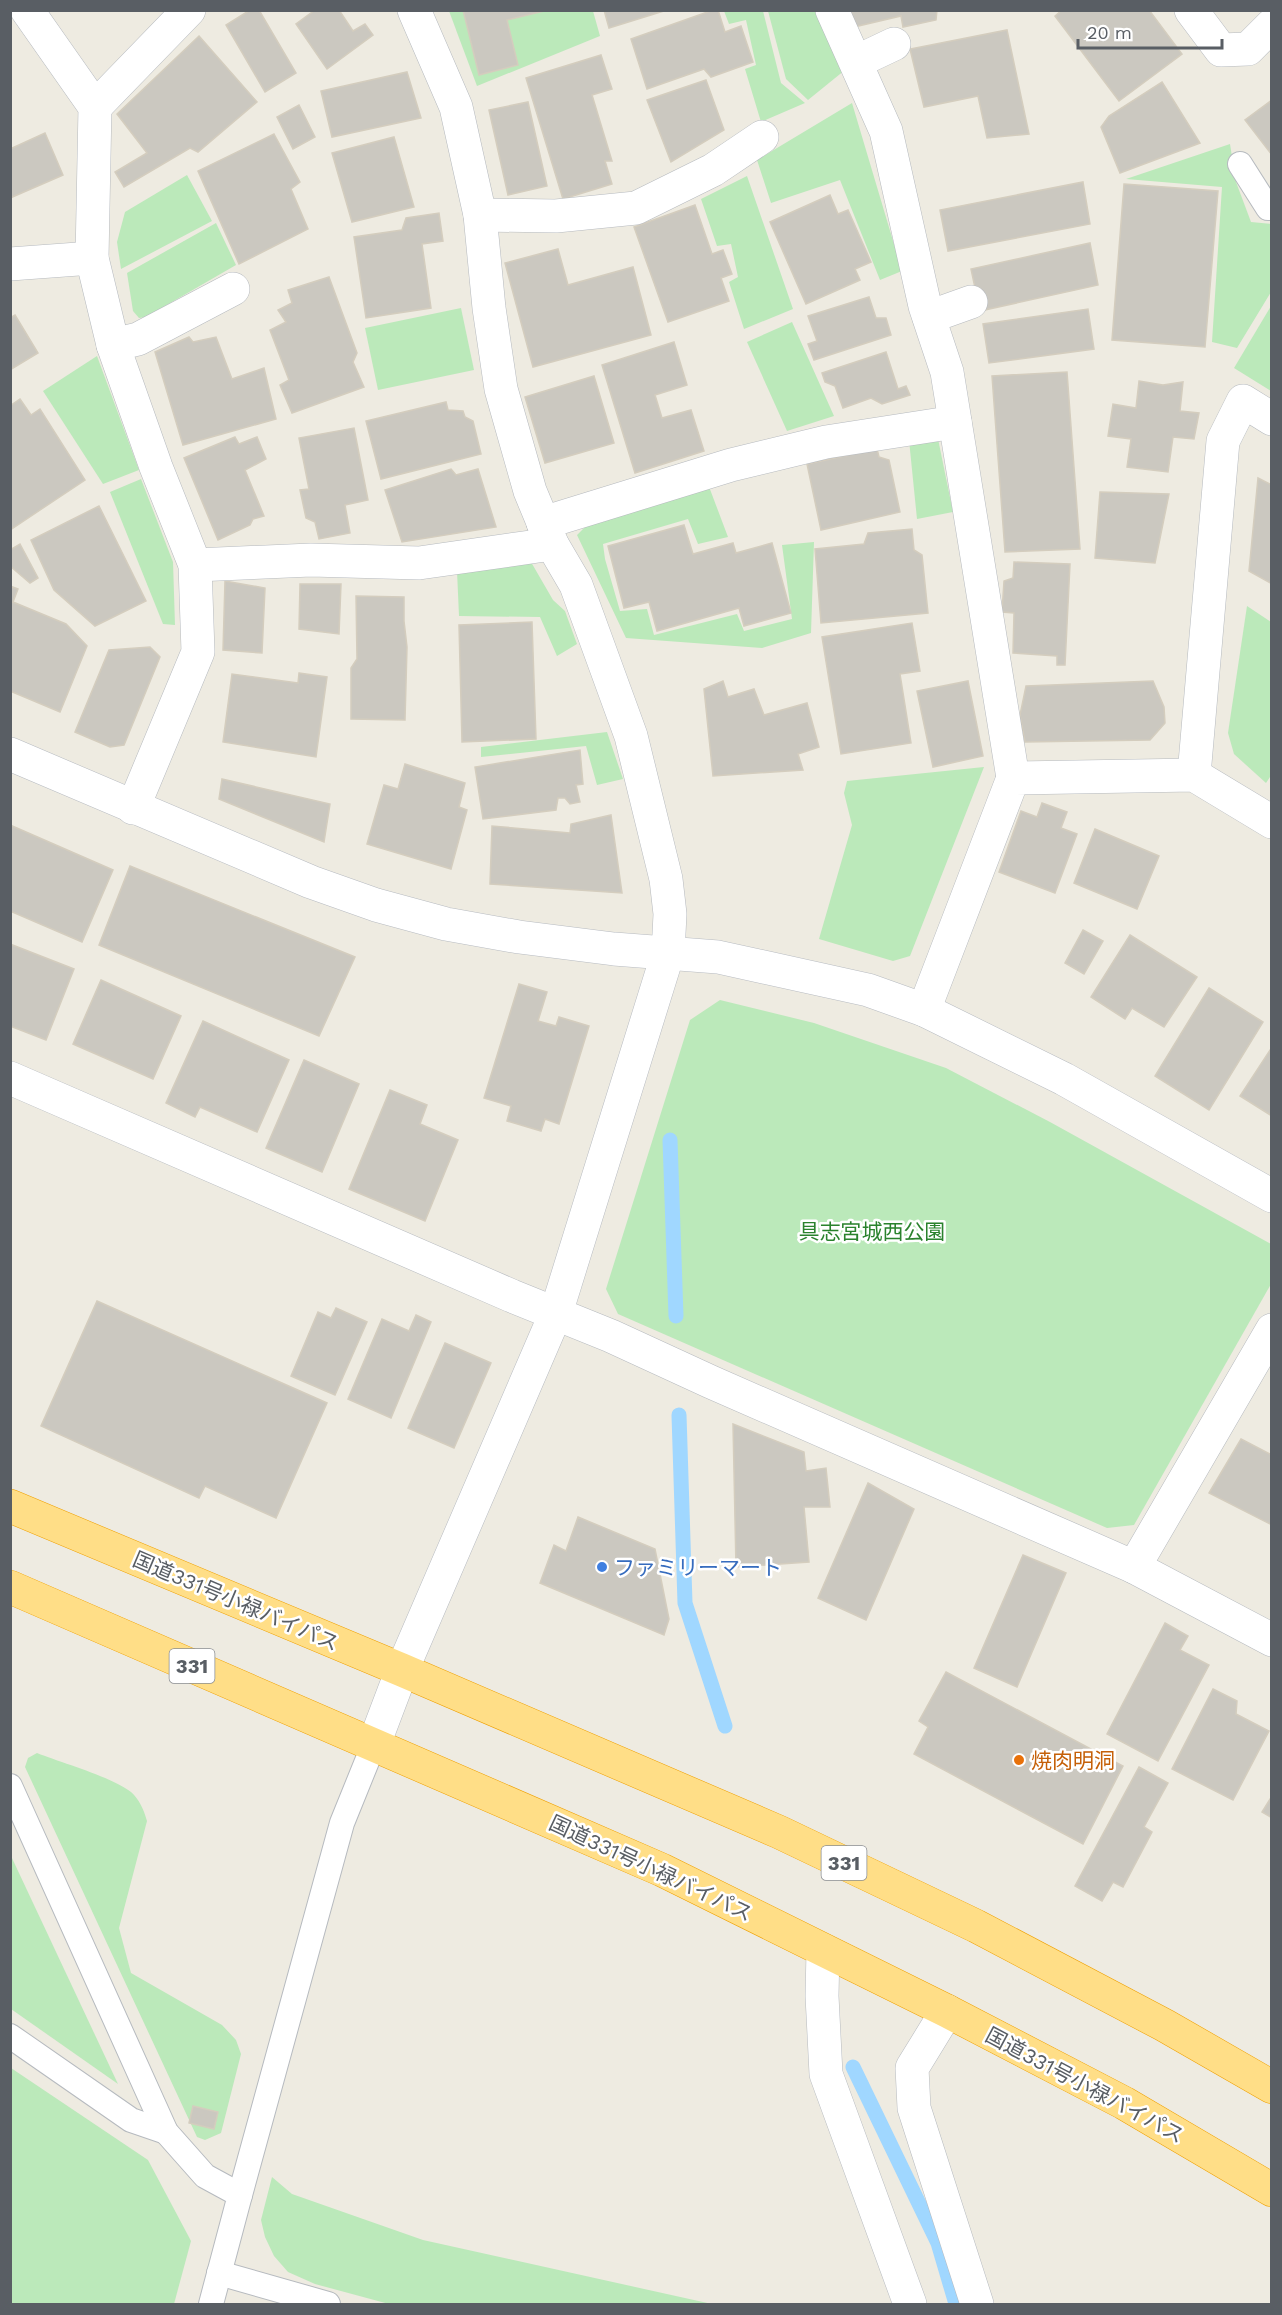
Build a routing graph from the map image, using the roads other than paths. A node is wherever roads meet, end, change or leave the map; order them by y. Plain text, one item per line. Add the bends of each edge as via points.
1 (27, 10) edge
2 (189, 10) edge
3 (414, 10) edge
4 (832, 10) edge
5 (1191, 10) edge
6 (1272, 25) edge
7 (894, 44) dead end
8 (856, 62) junction
9 (95, 107) junction
10 (762, 137) dead end
11 (1240, 164) dead end
12 (1272, 208) edge
13 (480, 215) junction
14 (92, 258) junction
15 (10, 264) edge
16 (233, 289) dead end
17 (971, 302) dead end
18 (929, 317) junction
19 (113, 345) junction
20 (1272, 418) edge
21 (955, 422) junction
22 (548, 533) junction
23 (195, 565) junction
24 (10, 754) edge
25 (1194, 775) junction
26 (1013, 778) junction
27 (133, 808) junction
28 (1272, 822) edge
29 (668, 952) junction
30 (924, 1010) junction
31 (10, 1078) edge
32 (1272, 1196) edge
33 (556, 1313) junction
34 (1272, 1330) edge
35 (10, 1506) edge
36 (1134, 1567) junction
37 (10, 1587) edge
38 (1272, 1640) edge
39 (402, 1670) junction
40 (374, 1744) junction
41 (10, 1786) edge
42 (823, 1950) junction
43 (947, 2011) junction
44 (10, 2036) edge
45 (1272, 2087) edge
46 (166, 2132) junction
47 (1272, 2190) edge
48 (240, 2195) junction
49 (219, 2274) junction
50 (211, 2304) edge
51 (328, 2304) edge
52 (909, 2304) edge
53 (977, 2304) edge

1 - 9 street
2 - 9 street
3 - 13 street via 456,107
4 - 8 street
5 - 6 street via 1221,50 1248,50
7 - 8 street
8 - 18 street via 886,131
9 - 14 street
10 - 13 street via 713,170 636,208 556,216
11 - 12 lane via 1268,208
13 - 22 street via 501,390 530,491
14 - 15 street
14 - 19 street
16 - 19 street via 138,339
17 - 18 street
18 - 21 street via 946,372
19 - 23 street
20 - 25 street via 1243,401 1223,441
21 - 22 street via 826,442 731,465
21 - 26 street
22 - 23 street via 419,563 311,560
22 - 29 street via 576,585 631,736 666,879 670,914
23 - 27 street via 198,652
24 - 27 street
25 - 26 street
25 - 28 street
26 - 30 street
27 - 29 street via 311,882 446,924 614,949
29 - 30 street via 718,957 803,975 868,990
29 - 33 street
30 - 32 street via 1064,1079
31 - 33 street
33 - 36 street
33 - 39 street
34 - 36 street
35 - 39 highway, 国道331号小禄バイパス / 331
36 - 38 street
37 - 40 highway, 国道331号小禄バイパス / 331
39 - 40 street
39 - 45 highway, 国道331号小禄バイパス / 331 via 779,1832 962,1919 1164,2025
40 - 42 highway, 国道331号小禄バイパス / 331 via 662,1870
40 - 48 lane via 342,1823
41 - 46 lane
42 - 43 highway, 国道331号小禄バイパス / 331
42 - 52 street via 826,2074
43 - 47 highway, 国道331号小禄バイパス / 331 via 1124,2103
43 - 53 street via 912,2068 914,2108
44 - 46 lane via 131,2120
46 - 48 lane via 205,2176
48 - 49 lane
49 - 50 lane
49 - 51 lane

